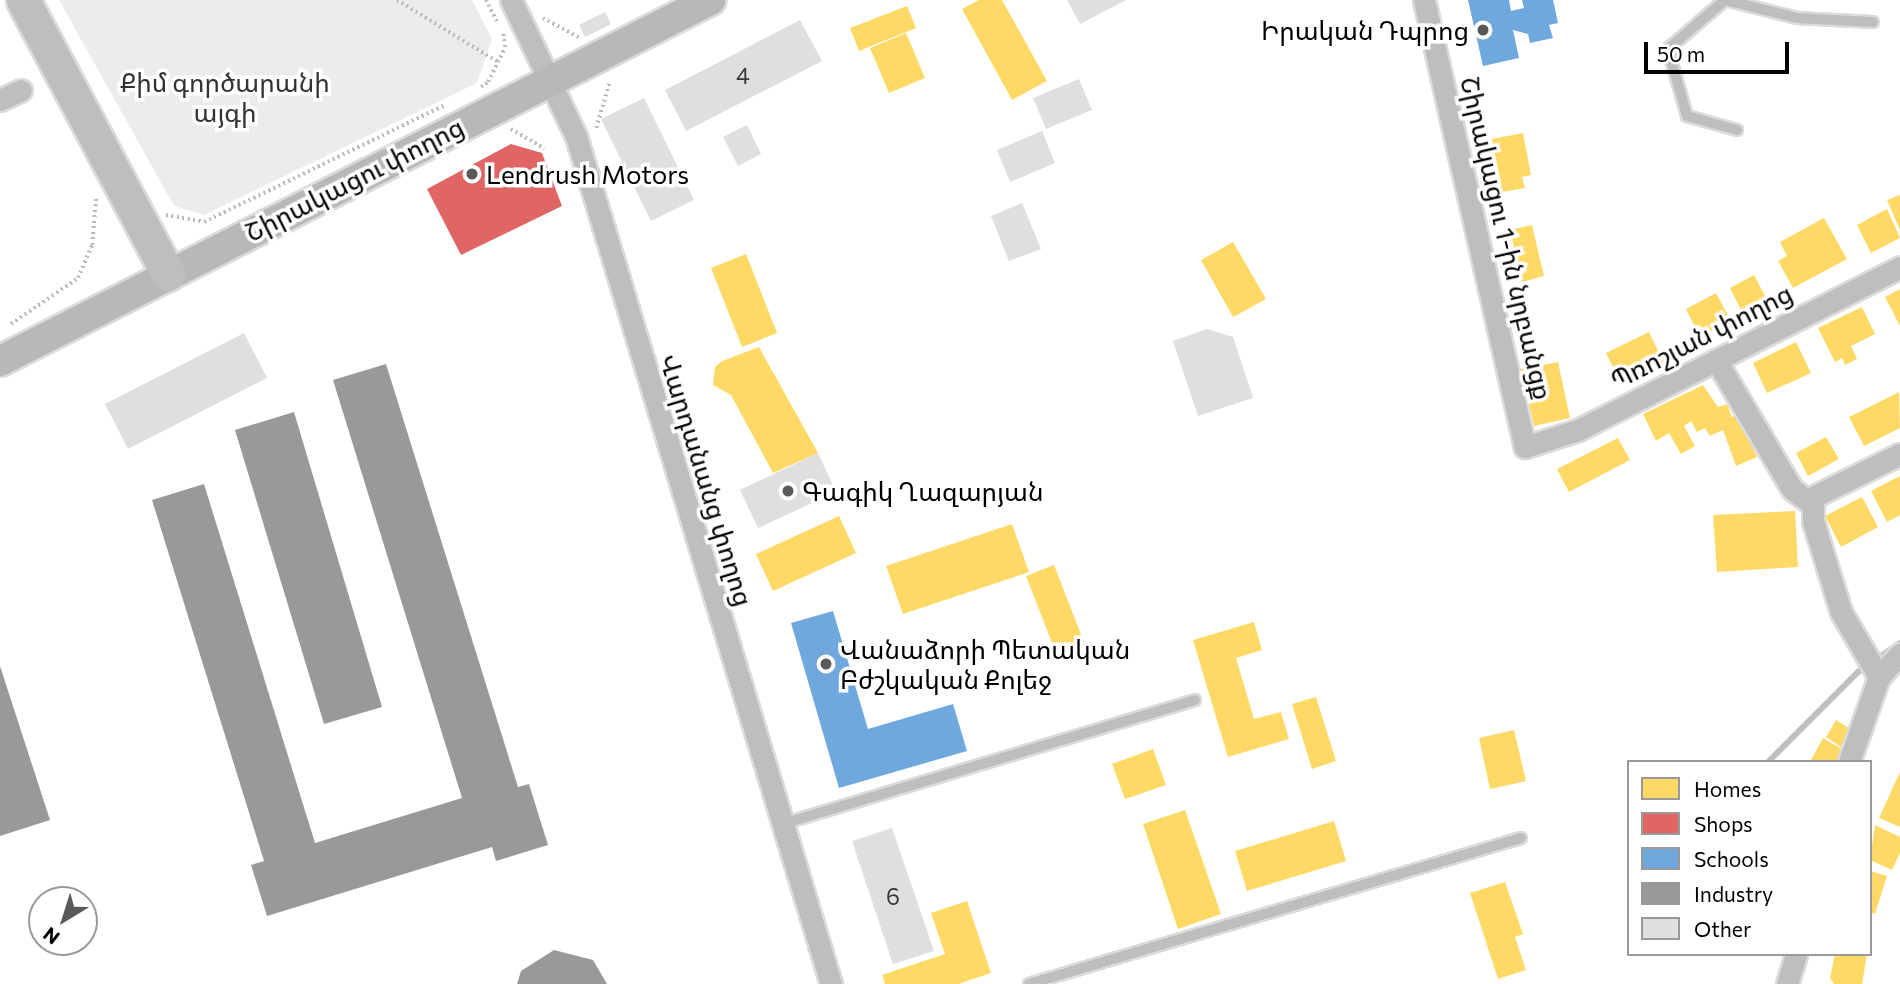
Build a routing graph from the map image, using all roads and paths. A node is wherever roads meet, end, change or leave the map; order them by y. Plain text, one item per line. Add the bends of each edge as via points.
1 (23, 0) edge
2 (397, 0) edge
3 (485, 0) edge
4 (511, 0) edge
5 (710, 0) edge
6 (1424, 0) edge
7 (538, 15) dead end
8 (1873, 22) dead end
9 (588, 43) dead end
10 (498, 62) junction
11 (547, 79) junction
12 (609, 84) dead end
13 (479, 89) dead end
14 (21, 90) dead end
15 (0, 100) edge
16 (454, 101) dead end
17 (596, 128) dead end
18 (511, 129) dead end
19 (1737, 130) dead end
20 (545, 149) dead end
21 (96, 194) dead end
22 (163, 215) dead end
23 (1900, 267) edge
24 (168, 274) junction
25 (11, 324) dead end
26 (0, 360) edge
27 (1716, 360) junction
28 (1525, 447) joint
29 (1900, 454) edge
30 (1813, 505) junction
31 (1900, 654) edge
32 (1879, 677) junction
33 (1195, 700) dead end
34 (1850, 760) edge
35 (782, 824) junction
36 (1521, 838) dead end
37 (1795, 956) edge
38 (831, 984) edge
39 (1029, 984) edge
40 (1787, 984) edge

1 - 24 main road
2 - 10 path
3 - 10 path via 503,33 505,47
4 - 11 street, Վարդանանց փողոց
5 - 11 street, Շիրակացու փողոց
6 - 28 street, Շիրակացու 1-ին նրբանցք
7 - 9 path
8 - 19 lane via 1797,18 1725,0 1668,49 1688,116
10 - 13 path
11 - 24 street, Շիրակացու փողոց
11 - 35 street, Վարդանանց փողոց via 576,136
12 - 17 path
14 - 15 street
16 - 22 path via 204,222
18 - 20 path
21 - 25 path via 92,245 78,278
23 - 27 street, Պռոշյան փողոց
24 - 26 street, Շիրակացու փողոց
27 - 28 street, Պռոշյան փողոց via 1578,430
27 - 30 street via 1792,489
29 - 30 street via 1813,497
30 - 32 street via 1813,521 1841,612
31 - 32 street
32 - 34 street
33 - 35 lane
35 - 38 street, Վարդանանց փողոց
36 - 39 lane
37 - 40 street

